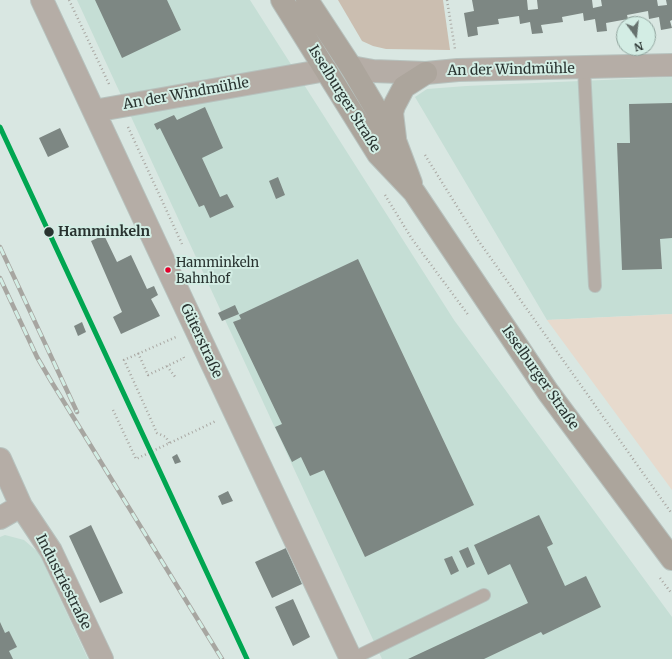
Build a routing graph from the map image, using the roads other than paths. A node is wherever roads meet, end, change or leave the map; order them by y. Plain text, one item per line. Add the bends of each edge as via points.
1 (42, 0) edge
2 (282, 0) edge
3 (307, 0) edge
4 (672, 65) edge
5 (351, 68) junction
6 (584, 68) junction
7 (326, 70) junction
8 (426, 73) junction
9 (94, 111) junction
10 (396, 143) junction
11 (414, 192) junction
12 (595, 286) dead end
13 (0, 459) edge
14 (21, 506) junction
15 (0, 518) edge
16 (672, 559) edge
17 (484, 595) dead end
18 (102, 659) edge
19 (351, 659) edge

1 - 9 street, Güterstraße
2 - 7 main road, Isselburger Straße
3 - 5 main road, Isselburger Straße
4 - 6 street, An der Windmühle
5 - 8 street, An der Windmühle
5 - 10 main road, Isselburger Straße
6 - 8 street, An der Windmühle
6 - 12 lane
7 - 9 street, An der Windmühle
7 - 11 main road, Isselburger Straße via 378,154
8 - 10 main road via 404,87 394,106 392,113
9 - 19 street, Güterstraße via 193,324 205,356 235,412 258,470
10 - 11 main road, Isselburger Straße
11 - 16 main road, Isselburger Straße via 548,392
13 - 14 street, Industriestraße
14 - 15 street
14 - 18 street, Industriestraße via 51,551
17 - 19 lane

